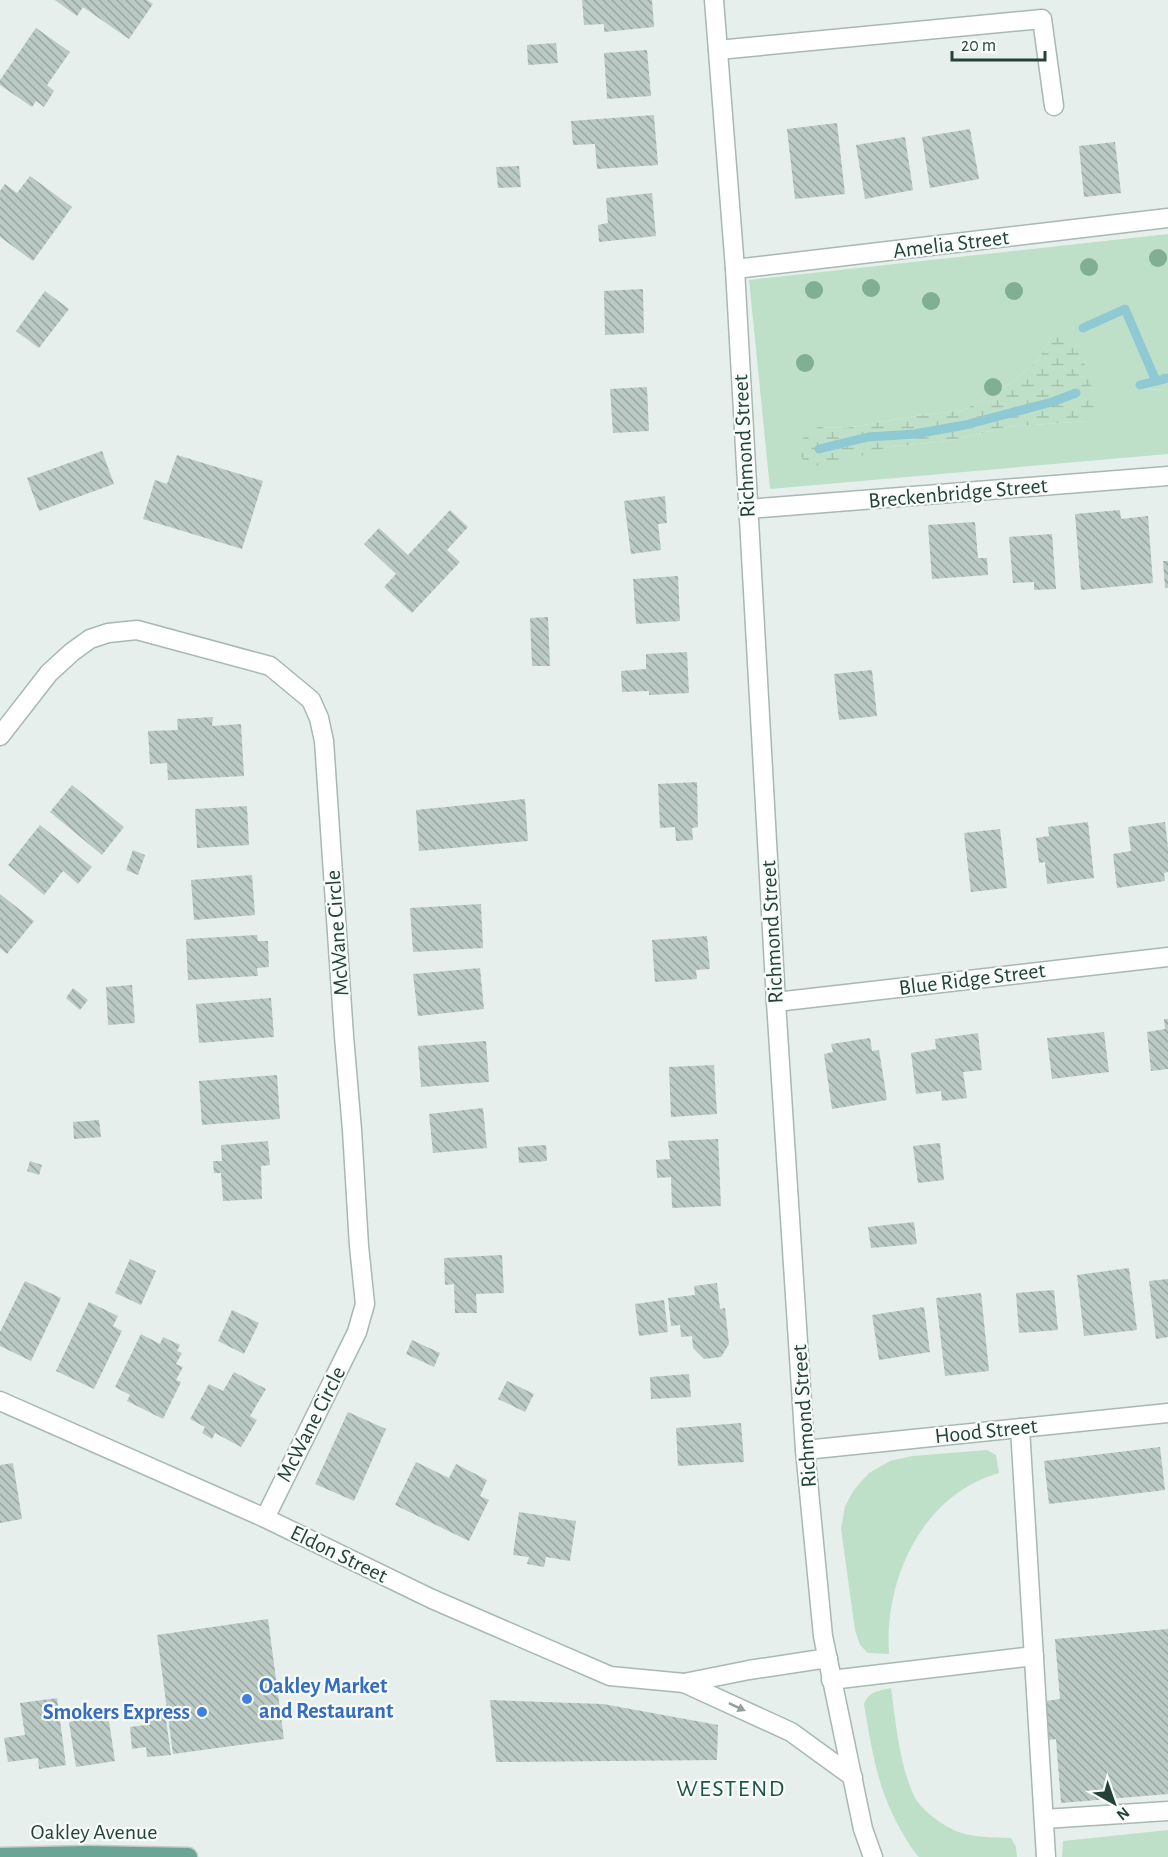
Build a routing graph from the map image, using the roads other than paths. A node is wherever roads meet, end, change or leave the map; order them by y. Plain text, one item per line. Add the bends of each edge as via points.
1 (714, 0) edge
2 (718, 50) junction
3 (1054, 106) dead end
4 (1168, 218) edge
5 (735, 269) junction
6 (1168, 476) edge
7 (748, 509) junction
8 (0, 736) edge
9 (1168, 957) edge
10 (776, 1002) junction
11 (0, 1401) edge
12 (1168, 1413) edge
13 (1020, 1428) junction
14 (805, 1450) junction
15 (265, 1518) junction
16 (1034, 1656) junction
17 (828, 1658) junction
18 (831, 1680) junction
19 (684, 1683) junction
20 (853, 1777) junction
21 (1168, 1811) edge
22 (1044, 1819) junction
23 (0, 1857) edge
24 (188, 1857) edge
25 (873, 1857) edge
26 (1046, 1857) edge

1 - 2 street, Richmond Street
2 - 3 street via 1042,19
2 - 5 street, Richmond Street
4 - 5 street, Amelia Street
5 - 7 street, Richmond Street
6 - 7 street, Breckenbridge Street
7 - 10 street, Richmond Street
8 - 15 street, McWane Circle via 49,673 81,645 108,633 137,630 270,666 311,700 319,718 324,741 364,1304 357,1332
9 - 10 street, Blue Ridge Street
10 - 14 street, Richmond Street
11 - 15 street, Eldon Street
12 - 13 street, Hood Street
13 - 14 street, Hood Street
13 - 16 street
14 - 17 street, Richmond Street
15 - 19 street, Eldon Street via 432,1599 610,1676
16 - 18 street
16 - 22 street
17 - 18 street, Richmond Street
17 - 19 street, Eldon Street
18 - 20 street, Richmond Street
19 -> 20 street, Eldon Street via 791,1732
20 - 25 street, Richmond Street
21 - 22 street
22 - 26 street
23 - 24 main road, Oakley Avenue

